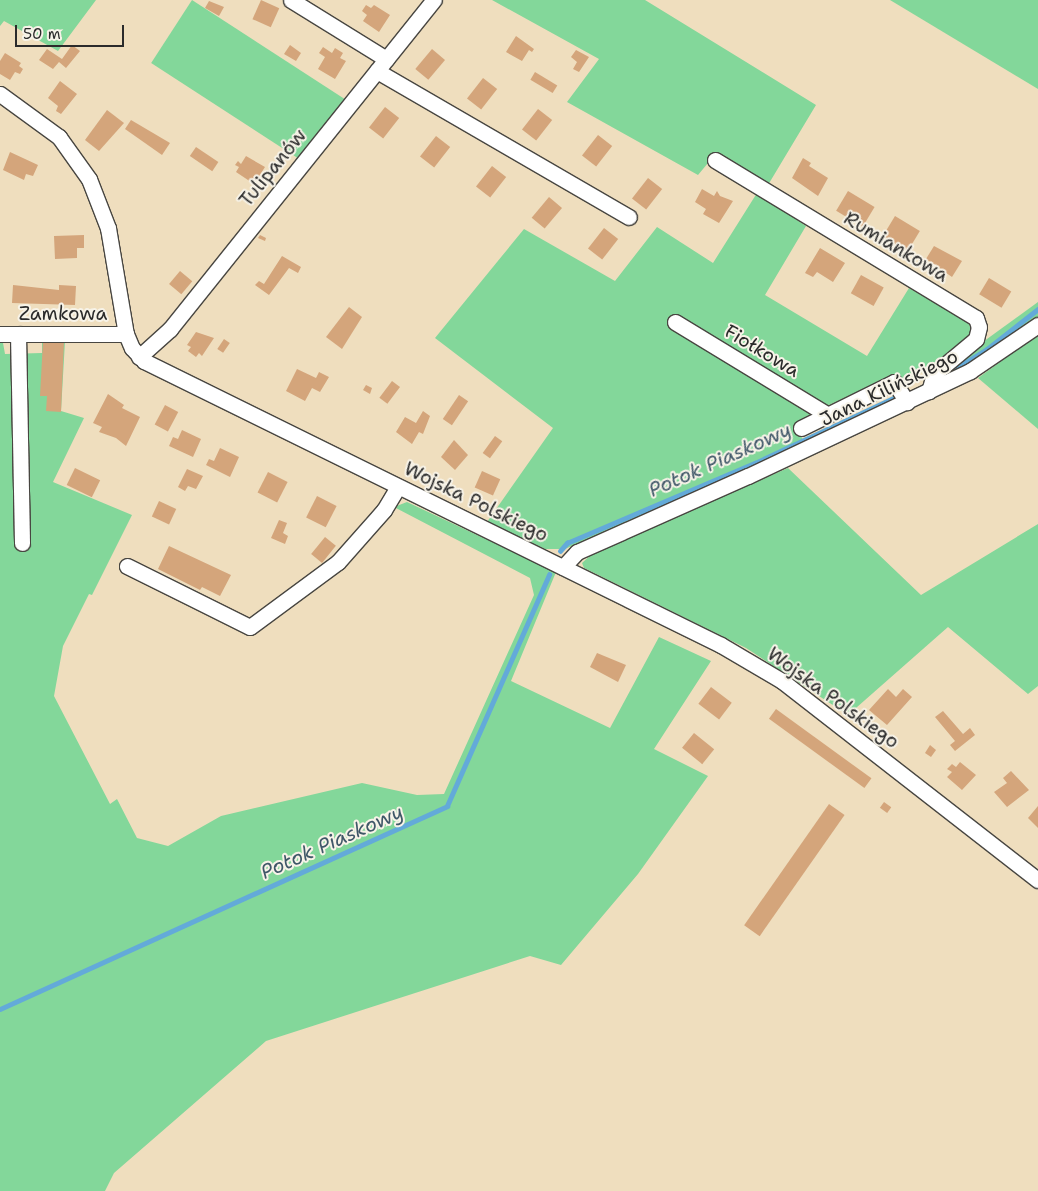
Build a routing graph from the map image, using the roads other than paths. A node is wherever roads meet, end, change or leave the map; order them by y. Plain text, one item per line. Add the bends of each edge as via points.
1 (291, 0) edge
2 (434, 0) edge
3 (381, 64) junction
4 (0, 94) edge
5 (715, 160) dead end
6 (629, 217) dead end
7 (675, 322) dead end
8 (1038, 325) edge
9 (0, 334) edge
10 (18, 334) junction
11 (126, 334) junction
12 (139, 356) junction
13 (929, 391) junction
14 (907, 402) junction
15 (828, 415) junction
16 (801, 428) dead end
17 (398, 487) junction
18 (22, 543) dead end
19 (127, 566) dead end
20 (563, 567) junction
21 (1038, 880) edge

1 - 3 street
2 - 3 street, Tulipanów
3 - 6 street
3 - 12 street, Tulipanów via 170,329
4 - 11 street, Wojska Polskiego via 59,137 89,179 108,228
5 - 13 street, Rumiankowa via 976,318 979,327 976,339 934,374
7 - 15 street, Fiołkowa
8 - 13 street, Jana Kilińskiego via 970,371
9 - 10 street, Zamkowa
10 - 11 street, Zamkowa
10 - 18 street
11 - 12 street, Wojska Polskiego
12 - 17 street, Wojska Polskiego via 179,380
13 - 14 street, Jana Kilińskiego
14 - 15 street via 894,382
14 - 20 street, Jana Kilińskiego via 577,552
15 - 16 street
17 - 19 street via 384,510 338,562 250,627
17 - 20 street, Wojska Polskiego
20 - 21 street, Wojska Polskiego via 722,645 782,681

